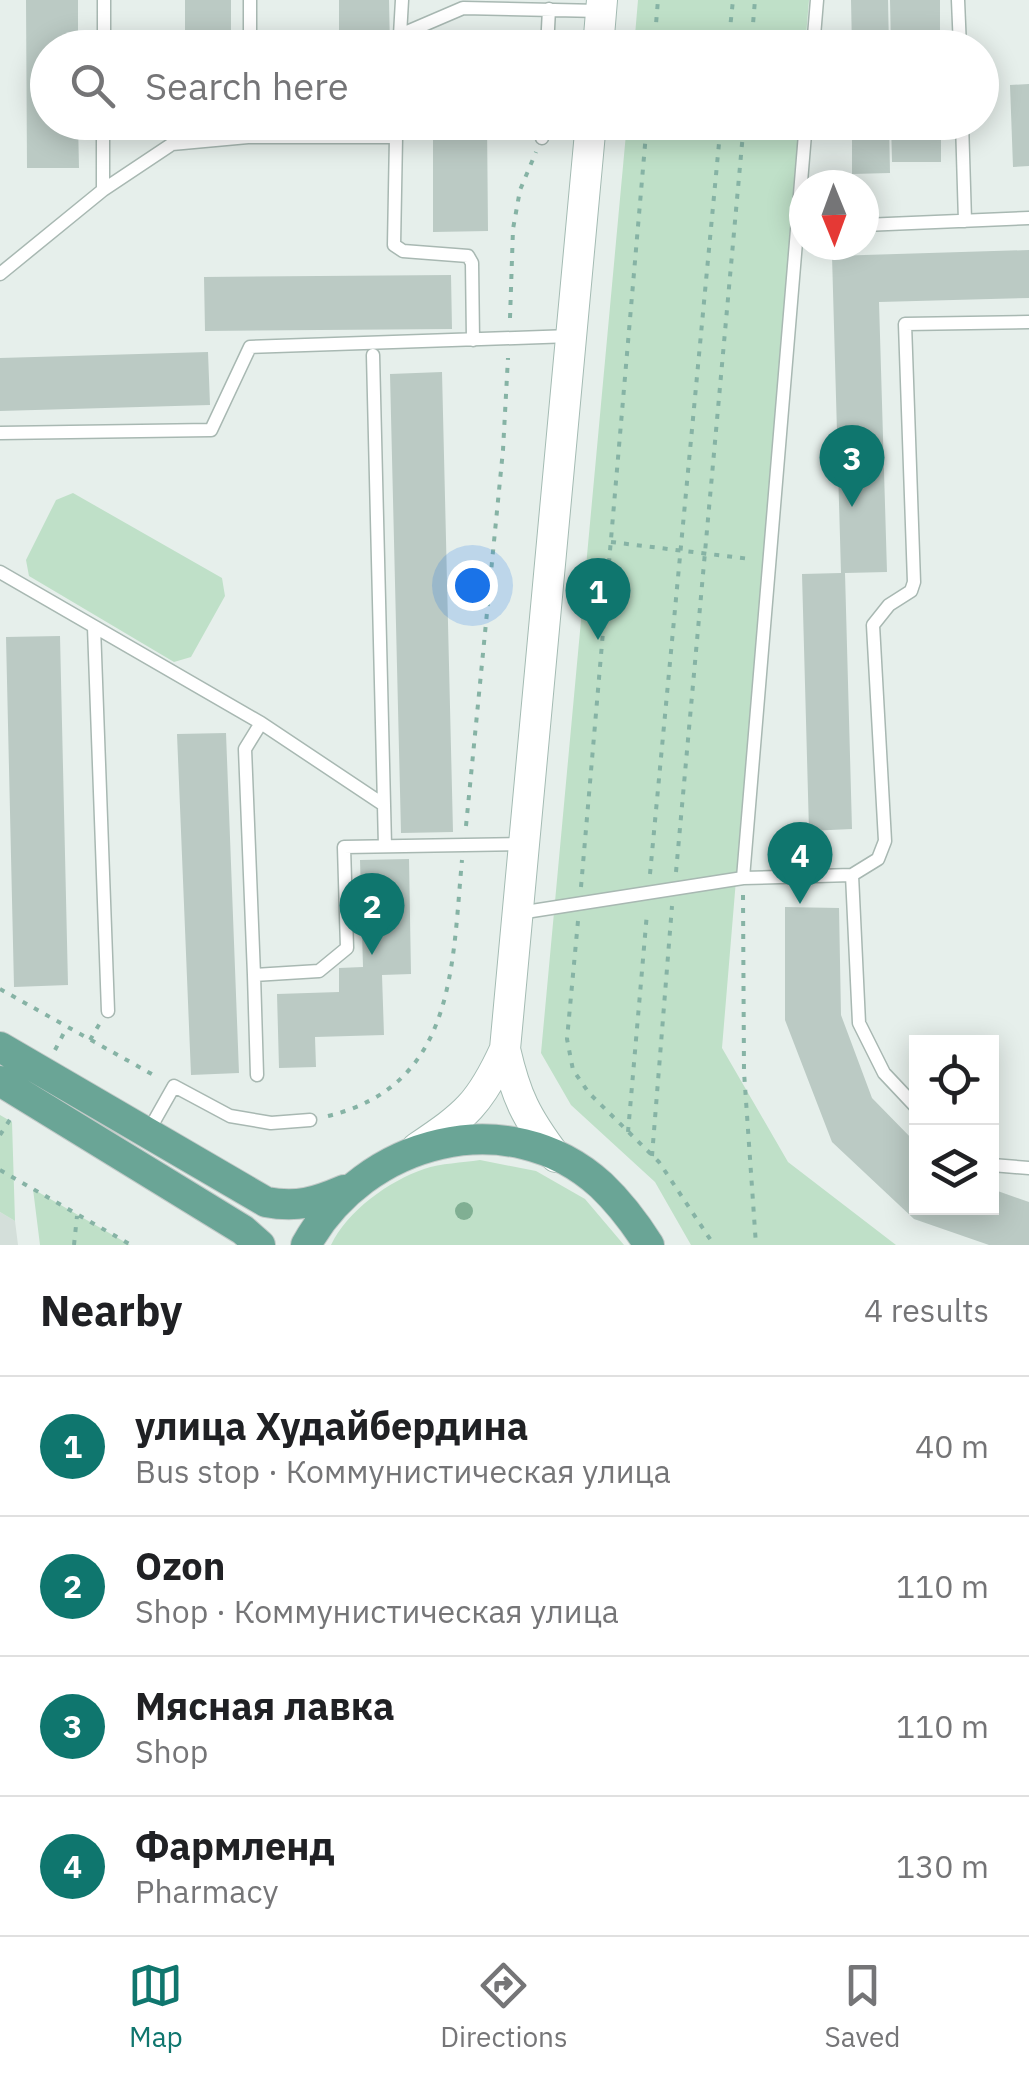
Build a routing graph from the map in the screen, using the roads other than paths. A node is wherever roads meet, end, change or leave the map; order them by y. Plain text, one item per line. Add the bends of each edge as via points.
1 (104, 0) edge
2 (250, 0) edge
3 (402, 0) edge
4 (817, 0) edge
5 (958, 0) edge
6 (463, 4) edge
7 (602, 6) edge
8 (549, 9) junction
9 (104, 30) edge
10 (250, 30) edge
11 (401, 30) edge
12 (419, 30) edge
13 (548, 30) edge
14 (814, 30) edge
15 (959, 30) edge
16 (104, 140) edge
17 (194, 140) edge
18 (396, 140) edge
19 (589, 140) edge
20 (805, 140) edge
21 (962, 140) edge
22 (804, 170) edge
23 (103, 190) junction
24 (1029, 218) edge
25 (964, 221) junction
26 (879, 224) edge
27 (798, 260) edge
28 (0, 274) edge
29 (1029, 322) edge
30 (571, 336) junction
31 (474, 340) junction
32 (373, 356) dead end
33 (0, 433) edge
34 (0, 572) edge
35 (94, 627) junction
36 (261, 723) junction
37 (384, 805) junction
38 (525, 844) junction
39 (385, 846) junction
40 (852, 874) junction
41 (743, 878) junction
42 (519, 913) junction
43 (254, 975) junction
44 (108, 1011) dead end
45 (0, 1047) edge
46 (504, 1048) junction
47 (257, 1075) dead end
48 (0, 1081) edge
49 (909, 1100) edge
50 (310, 1120) road end
51 (148, 1132) junction
52 (417, 1148) junction
53 (556, 1157) junction
54 (999, 1166) edge
55 (1029, 1168) edge
56 (352, 1188) junction
57 (260, 1245) edge
58 (306, 1245) edge
59 (649, 1245) edge

1 - 9 lane
2 - 10 lane
3 - 11 lane
4 - 14 lane
5 - 15 lane
6 - 8 lane
6 - 12 lane
7 - 8 lane
8 - 13 lane
16 - 23 lane
17 - 23 lane via 172,144
18 - 31 lane via 394,245 468,256
19 - 30 main road
20 - 22 lane
21 - 25 lane
23 - 28 lane
24 - 25 lane
25 - 26 lane
27 - 41 lane
29 - 40 lane via 905,324 914,582 873,624 884,841 878,859
30 - 31 lane
30 - 38 main road
31 - 33 lane via 250,347 211,430
32 - 37 lane
34 - 35 lane
35 - 36 lane
35 - 44 lane
36 - 37 lane
36 - 43 lane via 245,748
37 - 39 lane
38 - 39 lane
38 - 42 main road
39 - 43 lane via 344,847 347,948 319,971
40 - 41 lane
40 - 49 lane via 858,1023 884,1072
41 - 42 lane
42 - 46 main road
43 - 47 lane
45 - 51 main road
46 - 52 main road via 487,1089 463,1118
46 - 53 main road via 516,1094
48 - 57 main road
50 - 51 lane via 230,1116 174,1086
51 - 56 main road via 266,1202 310,1204
52 - 53 main road via 470,1138
52 - 56 main road
53 - 59 main road via 599,1183
54 - 55 lane
56 - 58 main road

